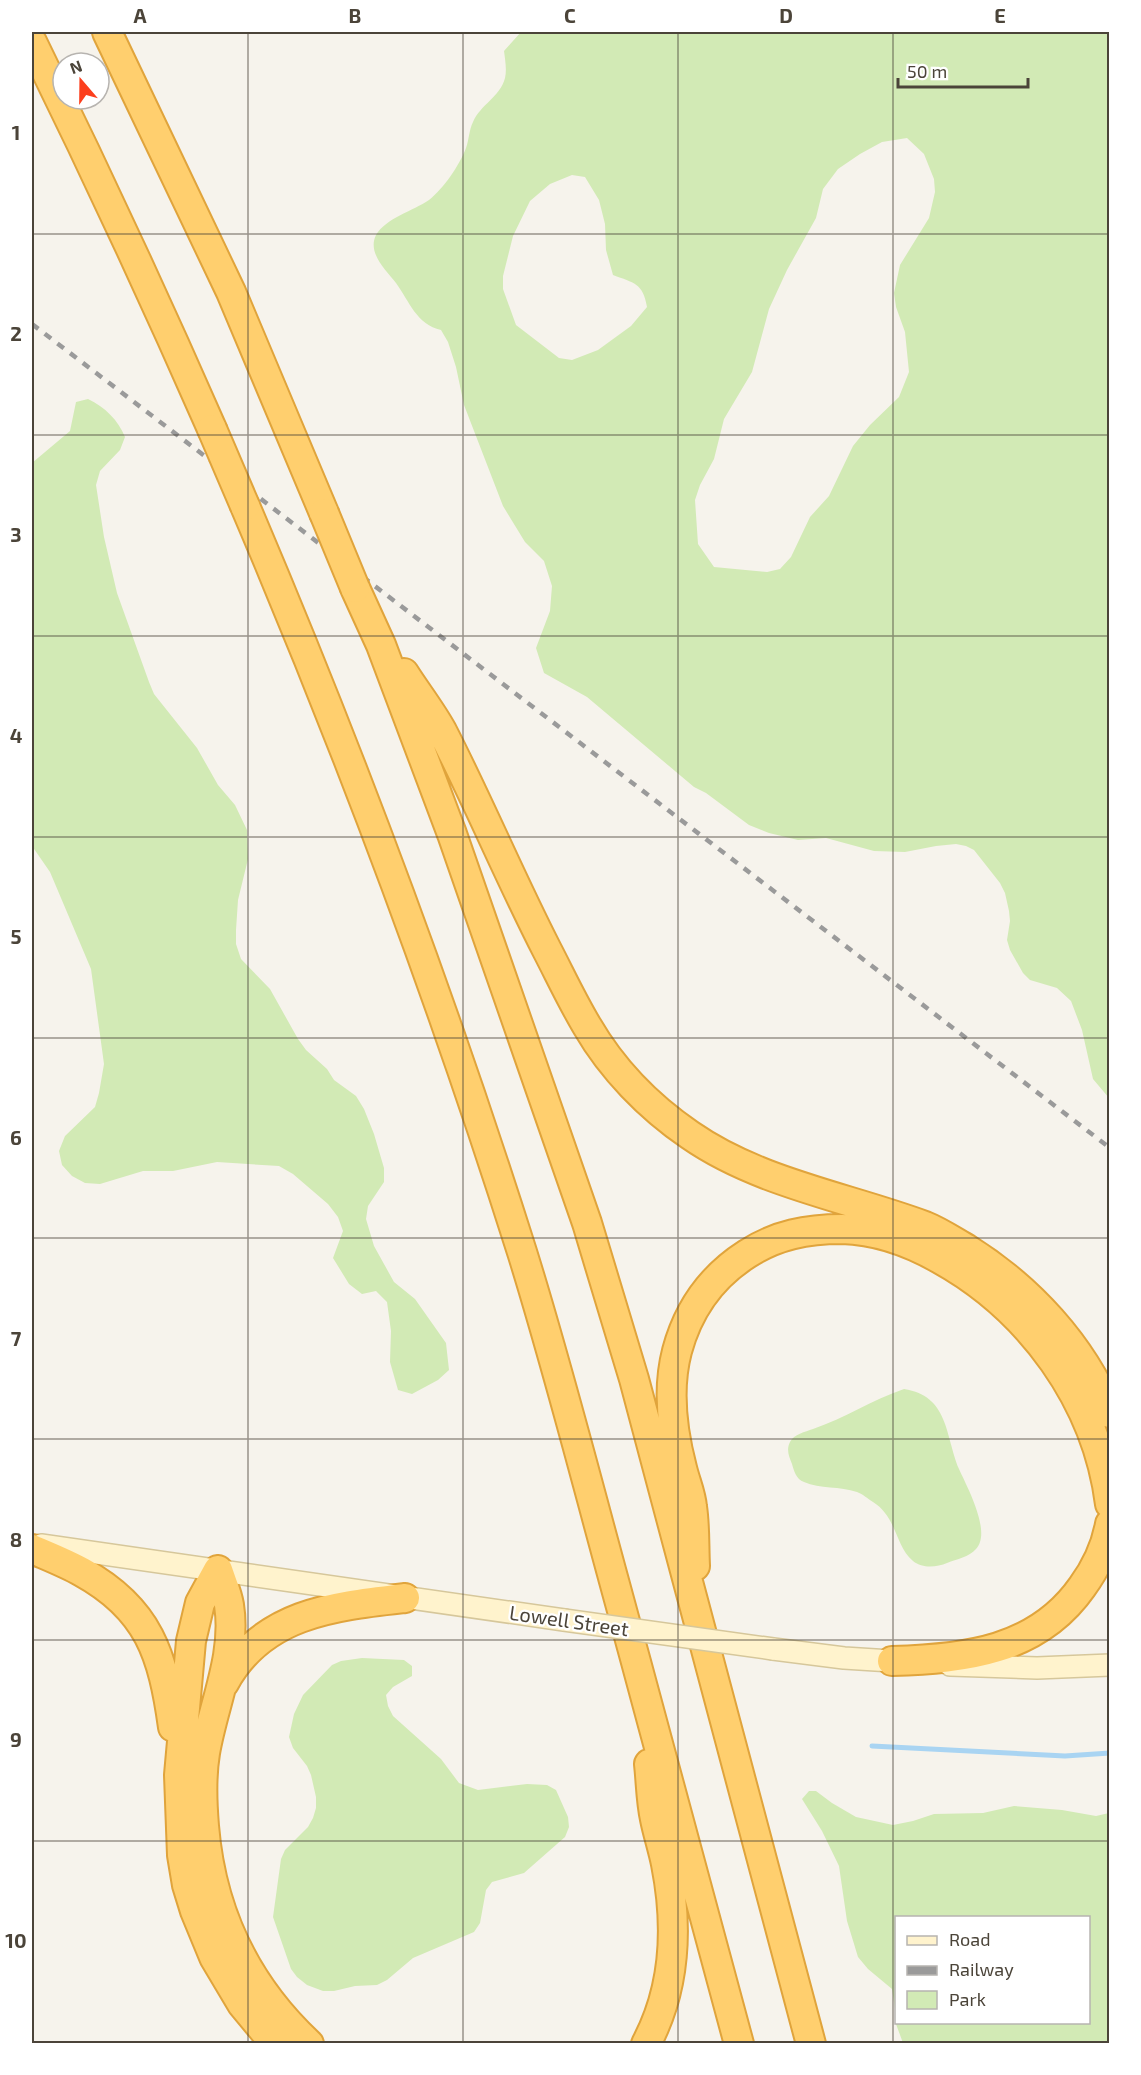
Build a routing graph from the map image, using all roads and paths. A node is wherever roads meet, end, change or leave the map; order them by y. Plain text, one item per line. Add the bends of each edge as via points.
1 (107, 32) edge
2 (32, 42) edge
3 (372, 626) junction
4 (1110, 1413) edge
5 (1110, 1504) edge
6 (1110, 1524) edge
7 (32, 1544) edge
8 (32, 1549) edge
9 (218, 1570) junction
10 (405, 1598) junction
11 (698, 1622) junction
12 (892, 1661) junction
13 (1110, 1665) edge
14 (641, 1681) junction
15 (220, 1690) junction
16 (179, 1775) junction
17 (275, 2043) edge
18 (309, 2043) edge
19 (646, 2043) edge
20 (739, 2043) edge
21 (811, 2043) edge

1 - 3 highway, bridge via 231,292
2 - 14 highway, bridge via 140,267 212,429 349,759 443,1016 522,1254
3 - 4 highway via 441,729 575,1005 625,1078 654,1107 708,1147 809,1189 928,1227 980,1257 1024,1292 1063,1335
3 - 11 highway via 452,834 587,1223 634,1379
5 - 11 highway via 1093,1434 1074,1393 1045,1349 992,1292 930,1253 878,1234 824,1229 783,1236 741,1257 707,1288 686,1324 674,1366 672,1410 676,1444 692,1506
6 - 12 highway via 1092,1571 1067,1607 1048,1623 1016,1641 969,1656
7 - 9 main road, Lowell Street
8 - 16 highway via 103,1585 127,1605 146,1631 160,1659
9 - 10 main road, Lowell Street
9 - 15 highway via 229,1605 230,1627
9 - 16 highway via 200,1603 191,1641
10 - 12 main road, Lowell Street, bridge via 773,1649
10 - 15 highway via 345,1605 294,1620 251,1649
11 - 21 highway
12 - 13 main road, Lowell Street via 1005,1667
14 - 19 highway via 654,1819 669,1879 673,1932 666,1996
14 - 20 highway
15 - 18 highway via 202,1786 213,1885 248,1969 274,2008
16 - 17 highway via 182,1855 195,1911 214,1958 232,1988

